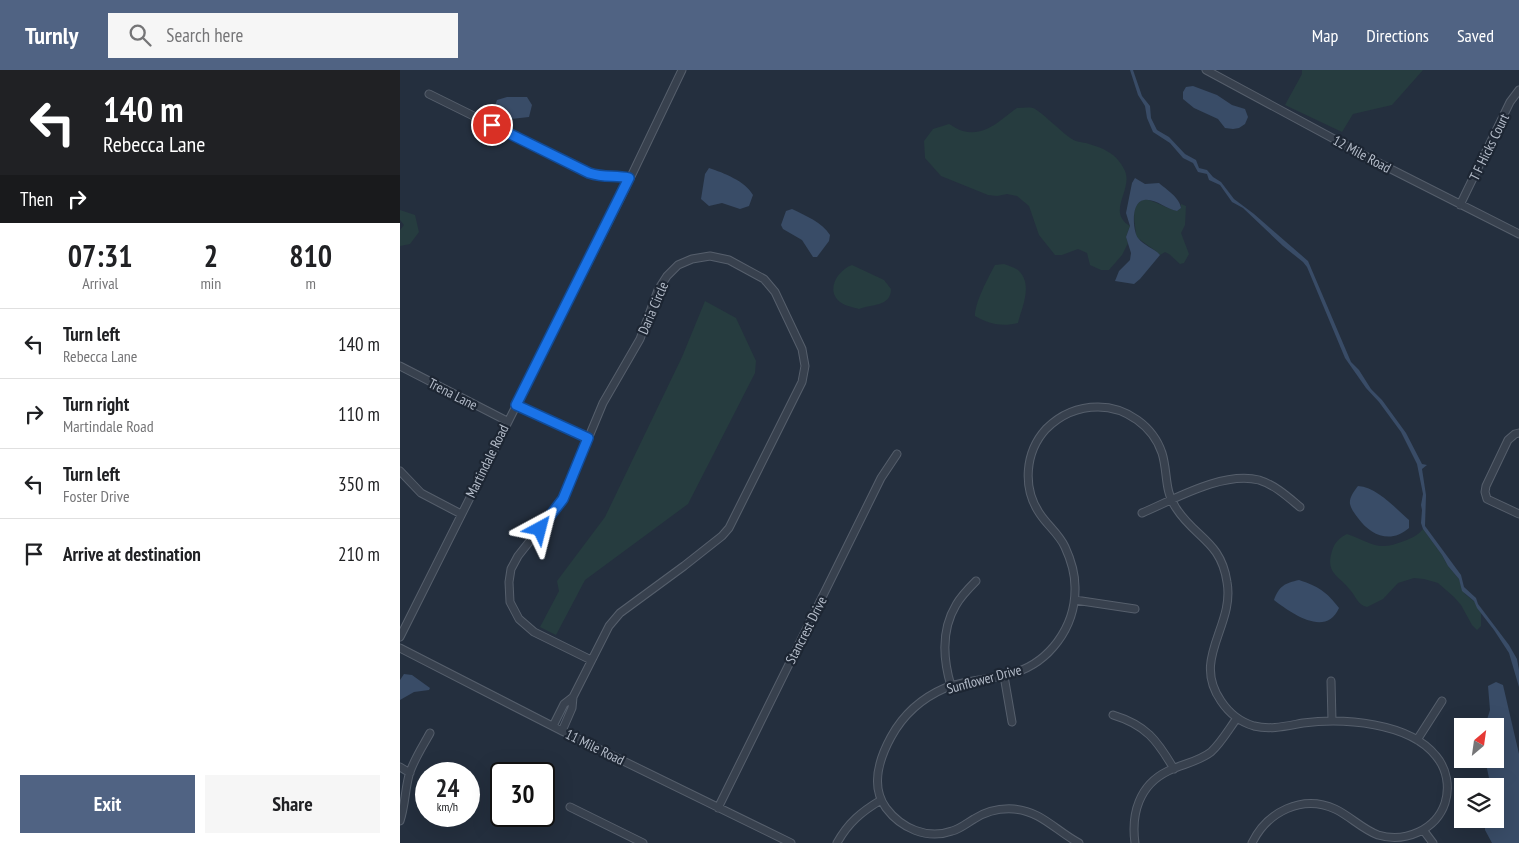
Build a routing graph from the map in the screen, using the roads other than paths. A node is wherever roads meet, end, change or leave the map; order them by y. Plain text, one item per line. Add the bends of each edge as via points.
1 (682, 70) edge
2 (1206, 70) edge
3 (1519, 90) edge
4 (429, 94) dead end
5 (629, 178) junction
6 (1460, 205) junction
7 (1519, 234) edge
8 (400, 366) edge
9 (516, 405) junction
10 (507, 421) junction
11 (1519, 433) edge
12 (588, 438) junction
13 (897, 454) dead end
14 (400, 471) edge
15 (1171, 501) junction
16 (1300, 507) dead end
17 (1142, 513) dead end
18 (461, 514) junction
19 (1519, 514) edge
20 (976, 580) dead end
21 (1075, 600) junction
22 (1135, 609) dead end
23 (400, 637) edge
24 (400, 648) edge
25 (591, 660) junction
26 (1004, 676) junction
27 (1331, 681) dead end
28 (951, 686) junction
29 (573, 697) junction
30 (1442, 701) dead end
31 (1113, 715) dead end
32 (1237, 718) junction
33 (1332, 721) junction
34 (1012, 722) dead end
35 (553, 726) junction
36 (562, 730) junction
37 (430, 732) dead end
38 (1417, 740) junction
39 (400, 767) edge
40 (1174, 769) junction
41 (410, 773) junction
42 (881, 800) junction
43 (570, 807) dead end
44 (718, 808) junction
45 (400, 821) edge
46 (1424, 831) junction
47 (643, 843) edge
48 (791, 843) edge
49 (838, 843) edge
50 (1079, 843) edge
51 (1135, 843) edge
52 (1252, 843) edge
53 (1433, 843) edge

1 - 5 street, Martindale Road
2 - 6 street, 12 Mile Road
3 - 6 street, T F Hicks Court
4 - 5 street via 589,173 602,178
5 - 9 street, Martindale Road
6 - 7 street, 12 Mile Road
8 - 10 street, Trena Lane
9 - 10 street, Martindale Road
9 - 12 street
10 - 18 street, Martindale Road
11 - 19 street via 1508,440 1485,489 1487,499
12 - 25 street, Daria Circle via 563,499 518,556 509,582 510,602 519,619 534,632
12 - 25 street, Daria Circle via 605,398 640,339 660,286 678,265 704,256 724,258 770,285 802,349 802,382 729,528 620,613 608,626
13 - 44 street, Stancrest Drive via 881,478
14 - 18 street via 421,493
15 - 16 street via 1202,486 1242,479 1258,480 1281,491
15 - 17 street
15 - 21 street, Sunflower Drive via 1161,450 1147,428 1130,415 1105,407 1085,408 1060,417 1047,428 1036,443 1030,460 1030,490 1036,508 1066,548 1073,569
15 - 32 street via 1184,519 1212,545 1224,570 1227,609 1211,652 1210,674 1218,698
18 - 23 street, Martindale Road
20 - 28 street via 956,603 949,618 944,658
21 - 22 street
21 - 26 street, Sunflower Drive via 1070,621 1055,646 1030,666
24 - 35 street, 11 Mile Road
25 - 29 street, Daria Circle
26 - 28 street, Sunflower Drive
26 - 34 street
27 - 33 street
28 - 42 street, Sunflower Drive via 920,702 894,731 878,768
29 - 35 street, Daria Circle via 564,704
29 - 36 street, Daria Circle via 572,708
30 - 38 street
31 - 40 street via 1143,728 1159,744
32 - 33 street via 1251,725 1272,728
32 - 40 street via 1211,751
33 - 38 street via 1377,726
35 - 36 street, 11 Mile Road
36 - 44 street, 11 Mile Road
37 - 41 street
38 - 46 street via 1434,753 1448,782 1442,810
39 - 41 street
40 - 51 street via 1152,782 1138,802 1134,822
41 - 45 street
42 - 49 street via 850,822
42 - 50 street via 903,825 923,833 951,832 984,813 1012,809 1039,815
43 - 47 street
44 - 48 street, 11 Mile Road
46 - 52 street via 1406,837 1387,838 1334,809 1307,804 1288,808 1273,816 1262,826
46 - 53 street

